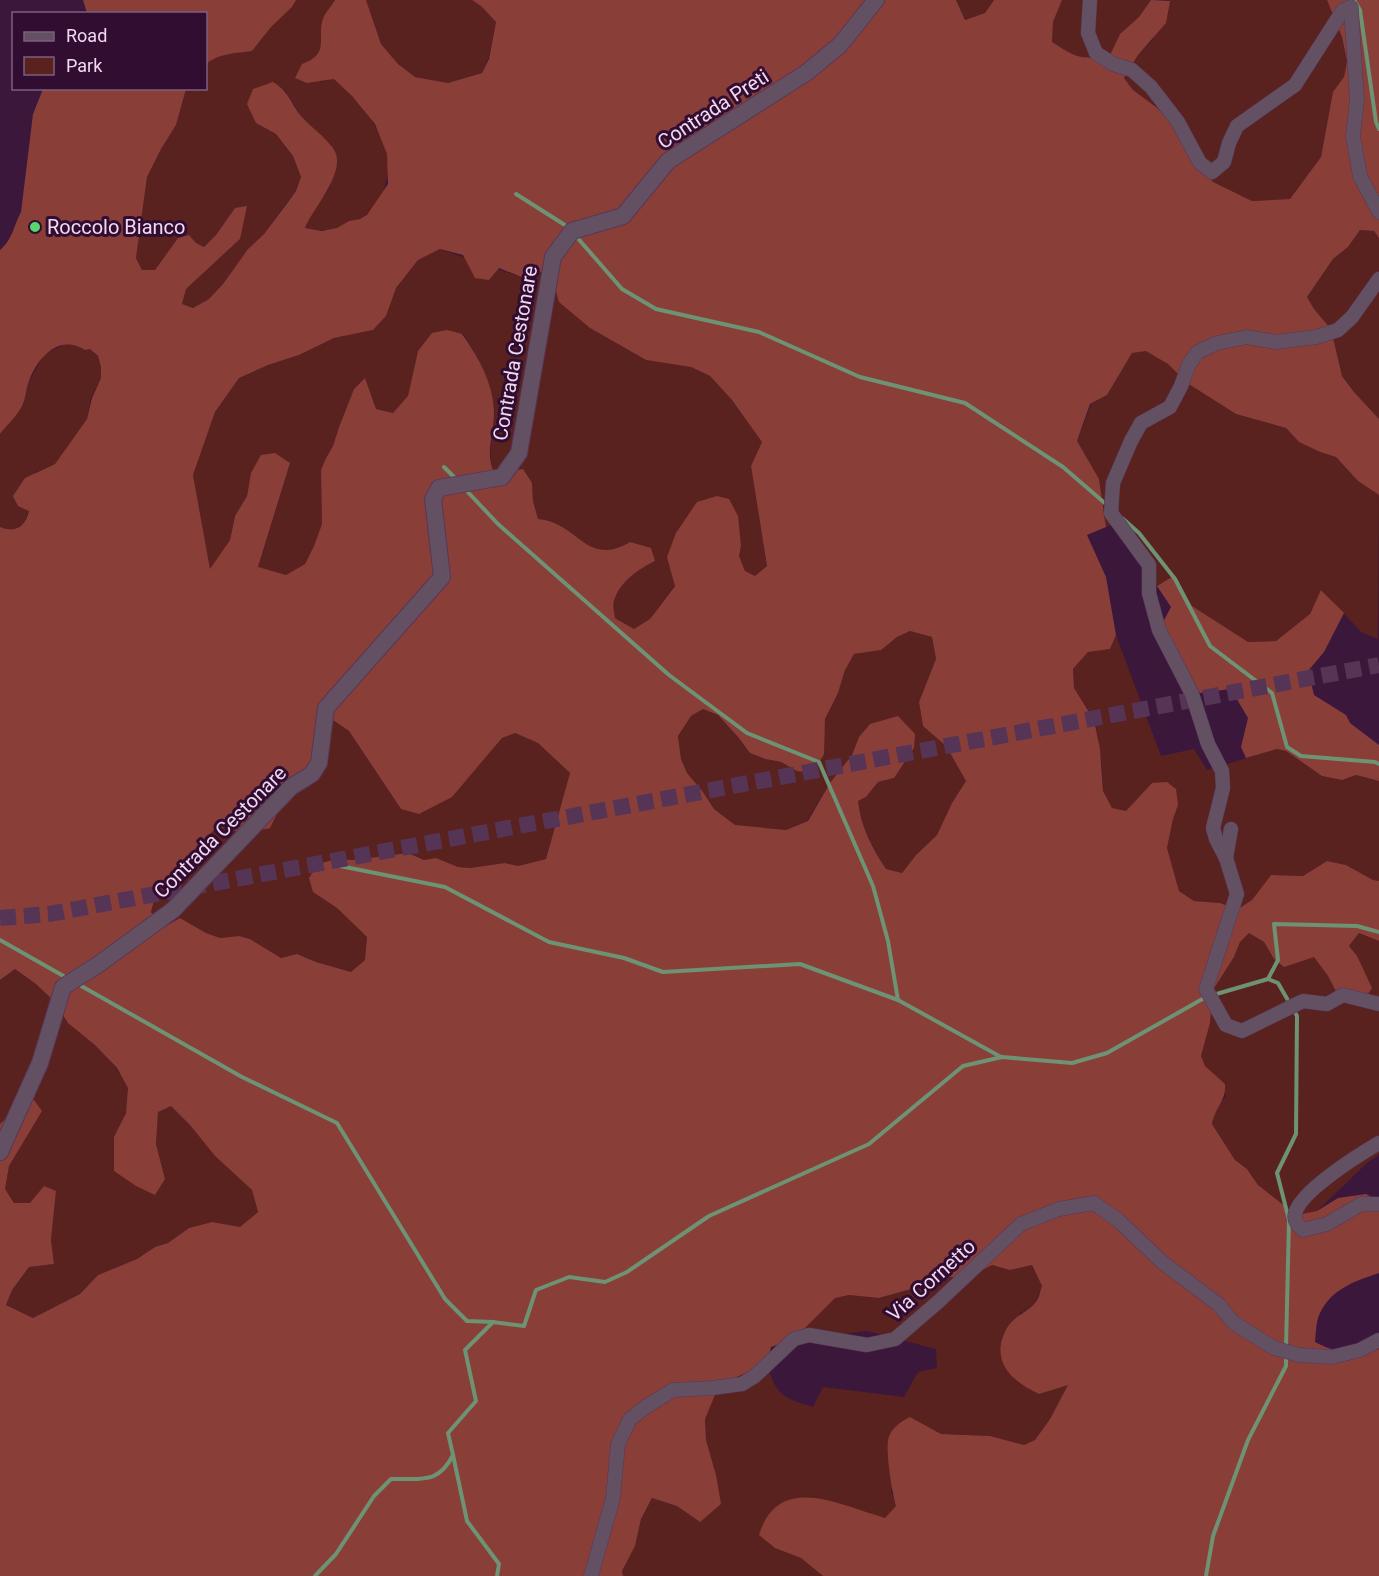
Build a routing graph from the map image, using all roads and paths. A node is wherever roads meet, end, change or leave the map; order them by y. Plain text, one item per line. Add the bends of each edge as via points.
1 (876, 0) edge
2 (1090, 0) edge
3 (1379, 212) edge
4 (569, 234) joint
5 (1379, 279) edge
6 (1231, 829) dead end
7 (1226, 858) junction
8 (1379, 1004) edge
9 (1379, 1143) edge
10 (0, 1152) edge
11 (1379, 1204) edge
12 (1379, 1340) edge
13 (591, 1576) edge

1 - 4 street, Contrada Preti via 840,45 806,73 668,161 623,216
2 - 3 street via 1088,33 1096,53 1132,70 1151,87 1178,122 1200,163 1212,172 1224,162 1237,126 1295,85 1343,10 1351,7 1357,100 1353,136 1360,176
4 - 10 street, Contrada Cestonare via 554,257 519,453 502,477 439,488 433,499 442,578 326,708 319,763 312,774 291,787 173,910 63,987 40,1063
5 - 7 street via 1338,330 1276,342 1247,337 1217,343 1198,352 1170,407 1142,423 1113,483 1111,513 1149,565 1149,593 1159,630 1192,694 1208,744 1222,771 1223,788 1213,828
6 - 7 street
7 - 8 street via 1237,894 1206,989 1226,1025 1242,1031 1303,1001 1327,1004 1343,995
9 - 11 street via 1346,1162 1300,1202 1296,1223 1303,1230 1327,1224 1361,1204
12 - 13 street, Via Cornetto via 1332,1357 1278,1350 1234,1323 1218,1304 1094,1203 1059,1209 1021,1224 895,1339 867,1345 809,1335 794,1339 742,1384 673,1390 630,1419 618,1444 613,1498

